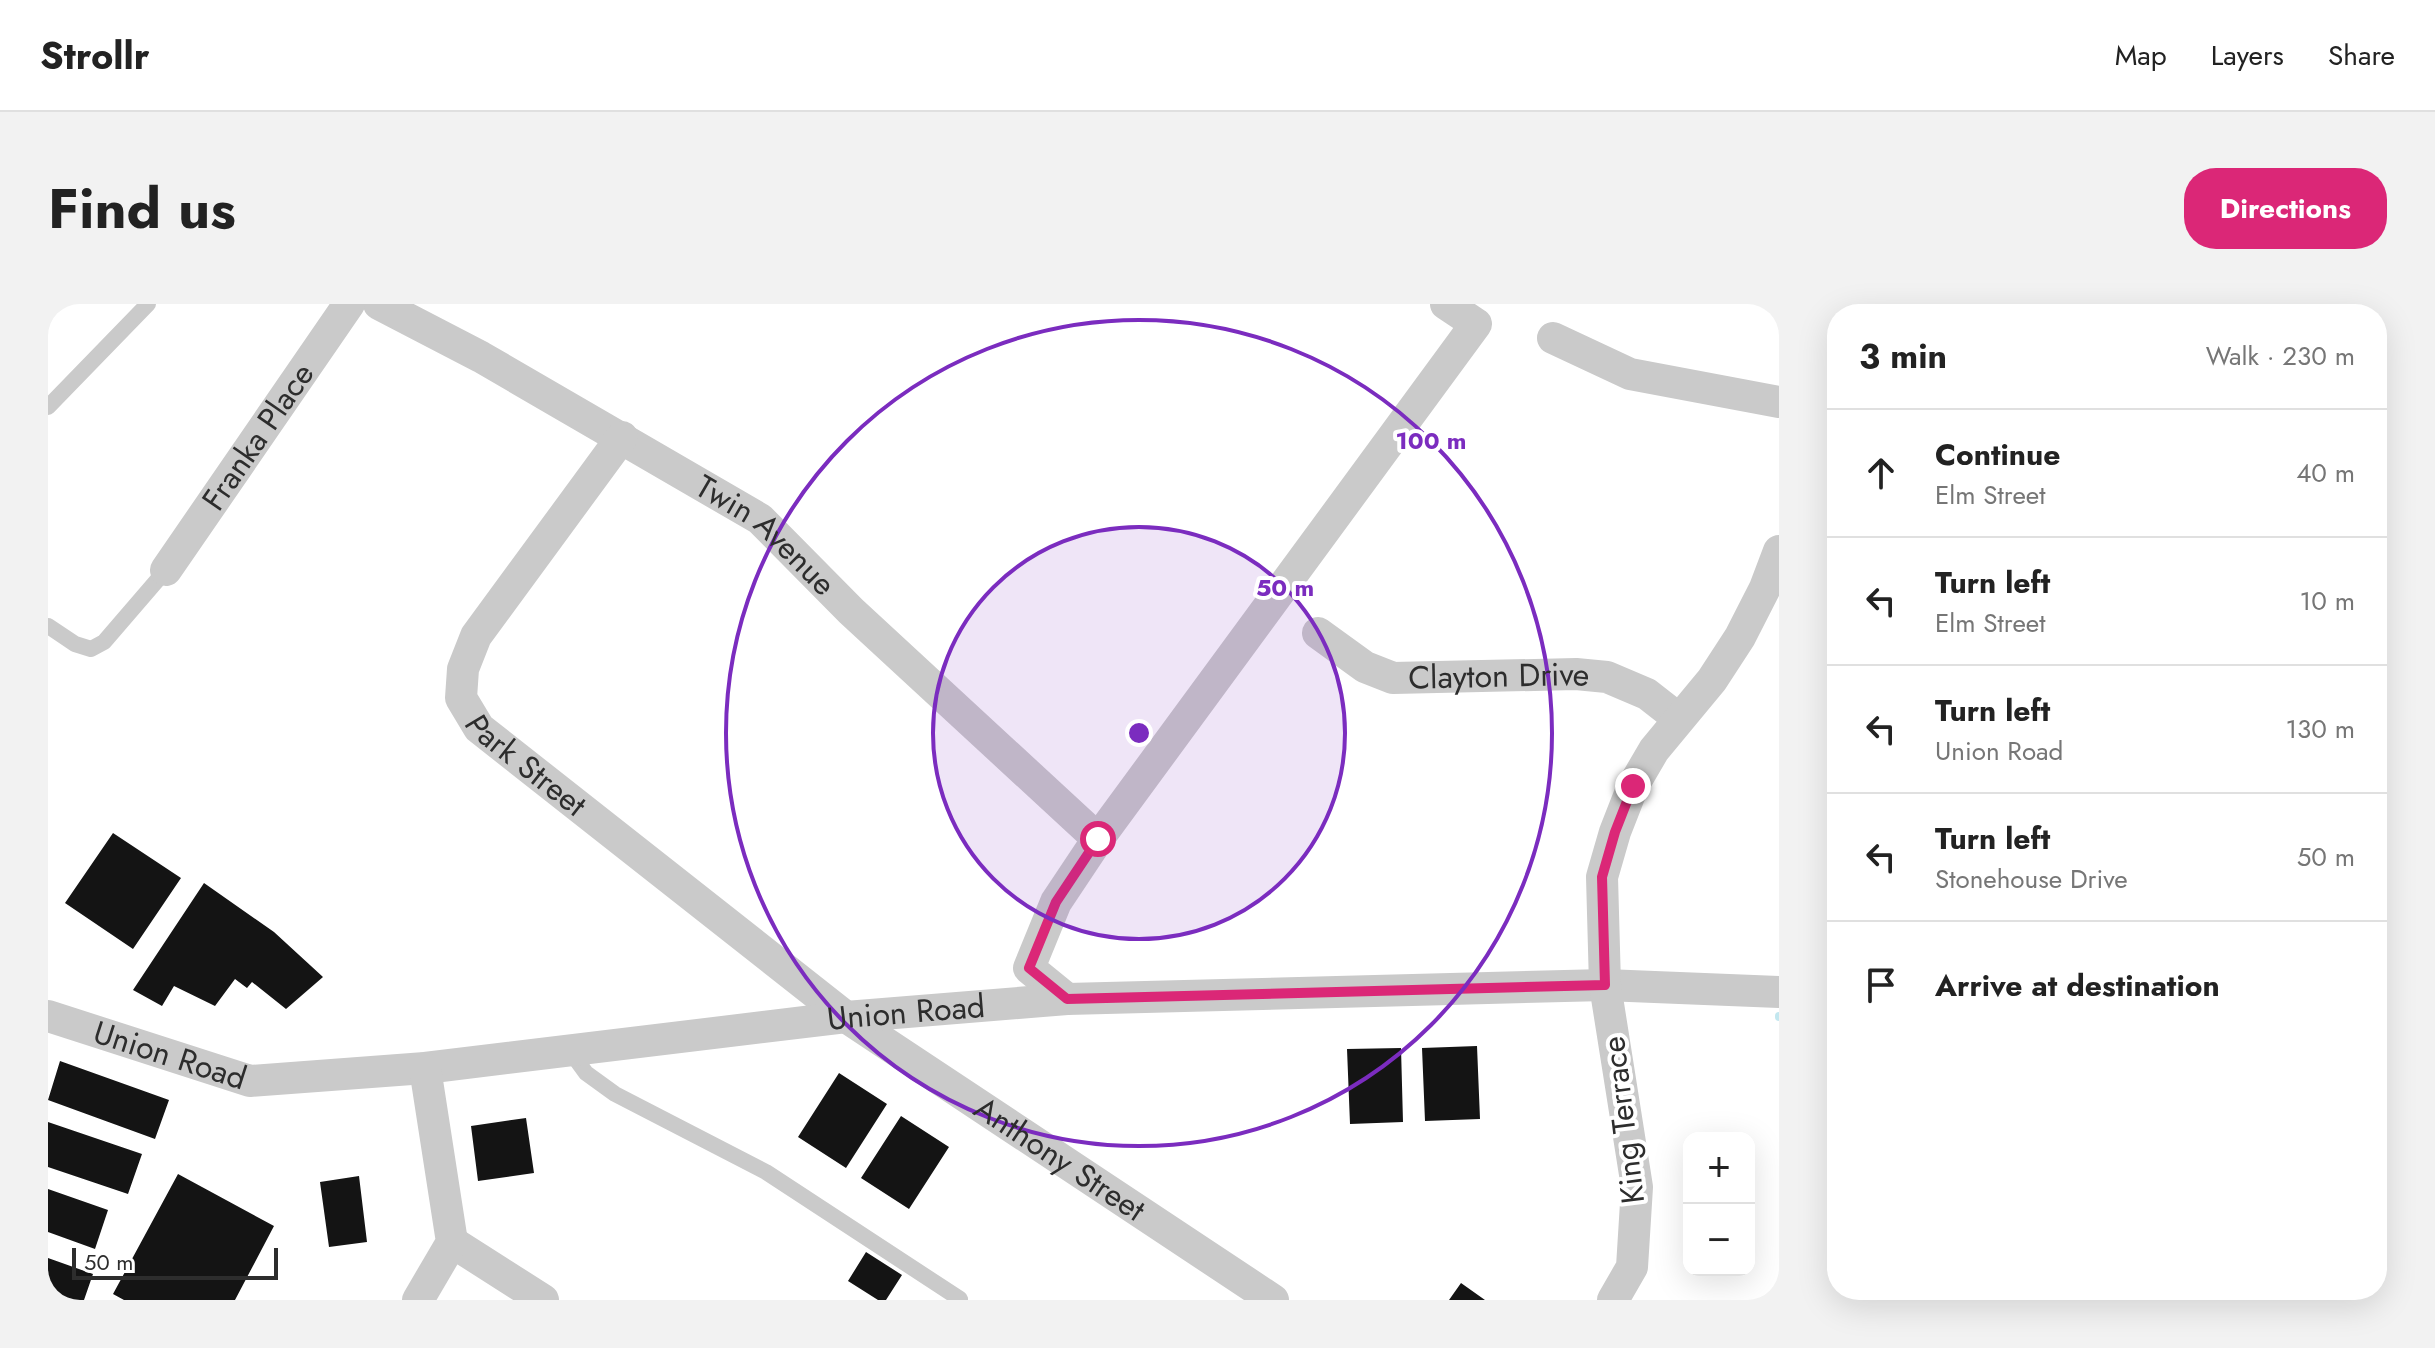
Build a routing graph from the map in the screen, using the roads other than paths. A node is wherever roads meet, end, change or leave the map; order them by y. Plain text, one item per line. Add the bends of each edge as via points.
1 (148, 304) edge
2 (349, 304) edge
3 (379, 304) edge
4 (1446, 304) edge
5 (1553, 338) dead end
6 (1779, 402) edge
7 (48, 407) edge
8 (622, 437) junction
9 (1779, 551) edge
10 (166, 570) joint
11 (48, 626) edge
12 (1318, 633) dead end
13 (1679, 719) junction
14 (1098, 839) junction
15 (1605, 985) junction
16 (1773, 992) edge
17 (1067, 999) junction
18 (48, 1016) edge
19 (846, 1017) junction
20 (570, 1051) junction
21 (425, 1068) junction
22 (452, 1242) junction
23 (960, 1299) edge
24 (418, 1300) edge
25 (543, 1300) edge
26 (1273, 1300) edge
27 (1613, 1300) edge

1 - 7 lane
2 - 10 street, Franka Place
3 - 8 street, Twin Avenue
4 - 14 street via 1476,324
5 - 6 street via 1630,374
8 - 14 street, Twin Avenue via 760,519 851,611
8 - 19 street, Park Street via 476,636 463,669 461,698 479,728
9 - 13 street, King Terrace via 1740,637
10 - 11 lane via 104,642 91,649
12 - 13 street, Clayton Drive via 1365,667 1393,678 1607,677 1647,694
13 - 15 street, King Terrace via 1633,786 1602,877
14 - 17 street via 1056,902 1029,968
15 - 16 street, Union Road
15 - 17 street, Union Road
15 - 27 street, King Terrace via 1637,1187 1632,1267
17 - 19 street, Union Road
18 - 21 street, Union Road via 250,1081
19 - 20 street, Union Road
19 - 26 street, Anthony Street
20 - 21 street, Union Road
20 - 23 lane via 586,1073 615,1094 766,1172
21 - 22 street
22 - 24 street
22 - 25 street

